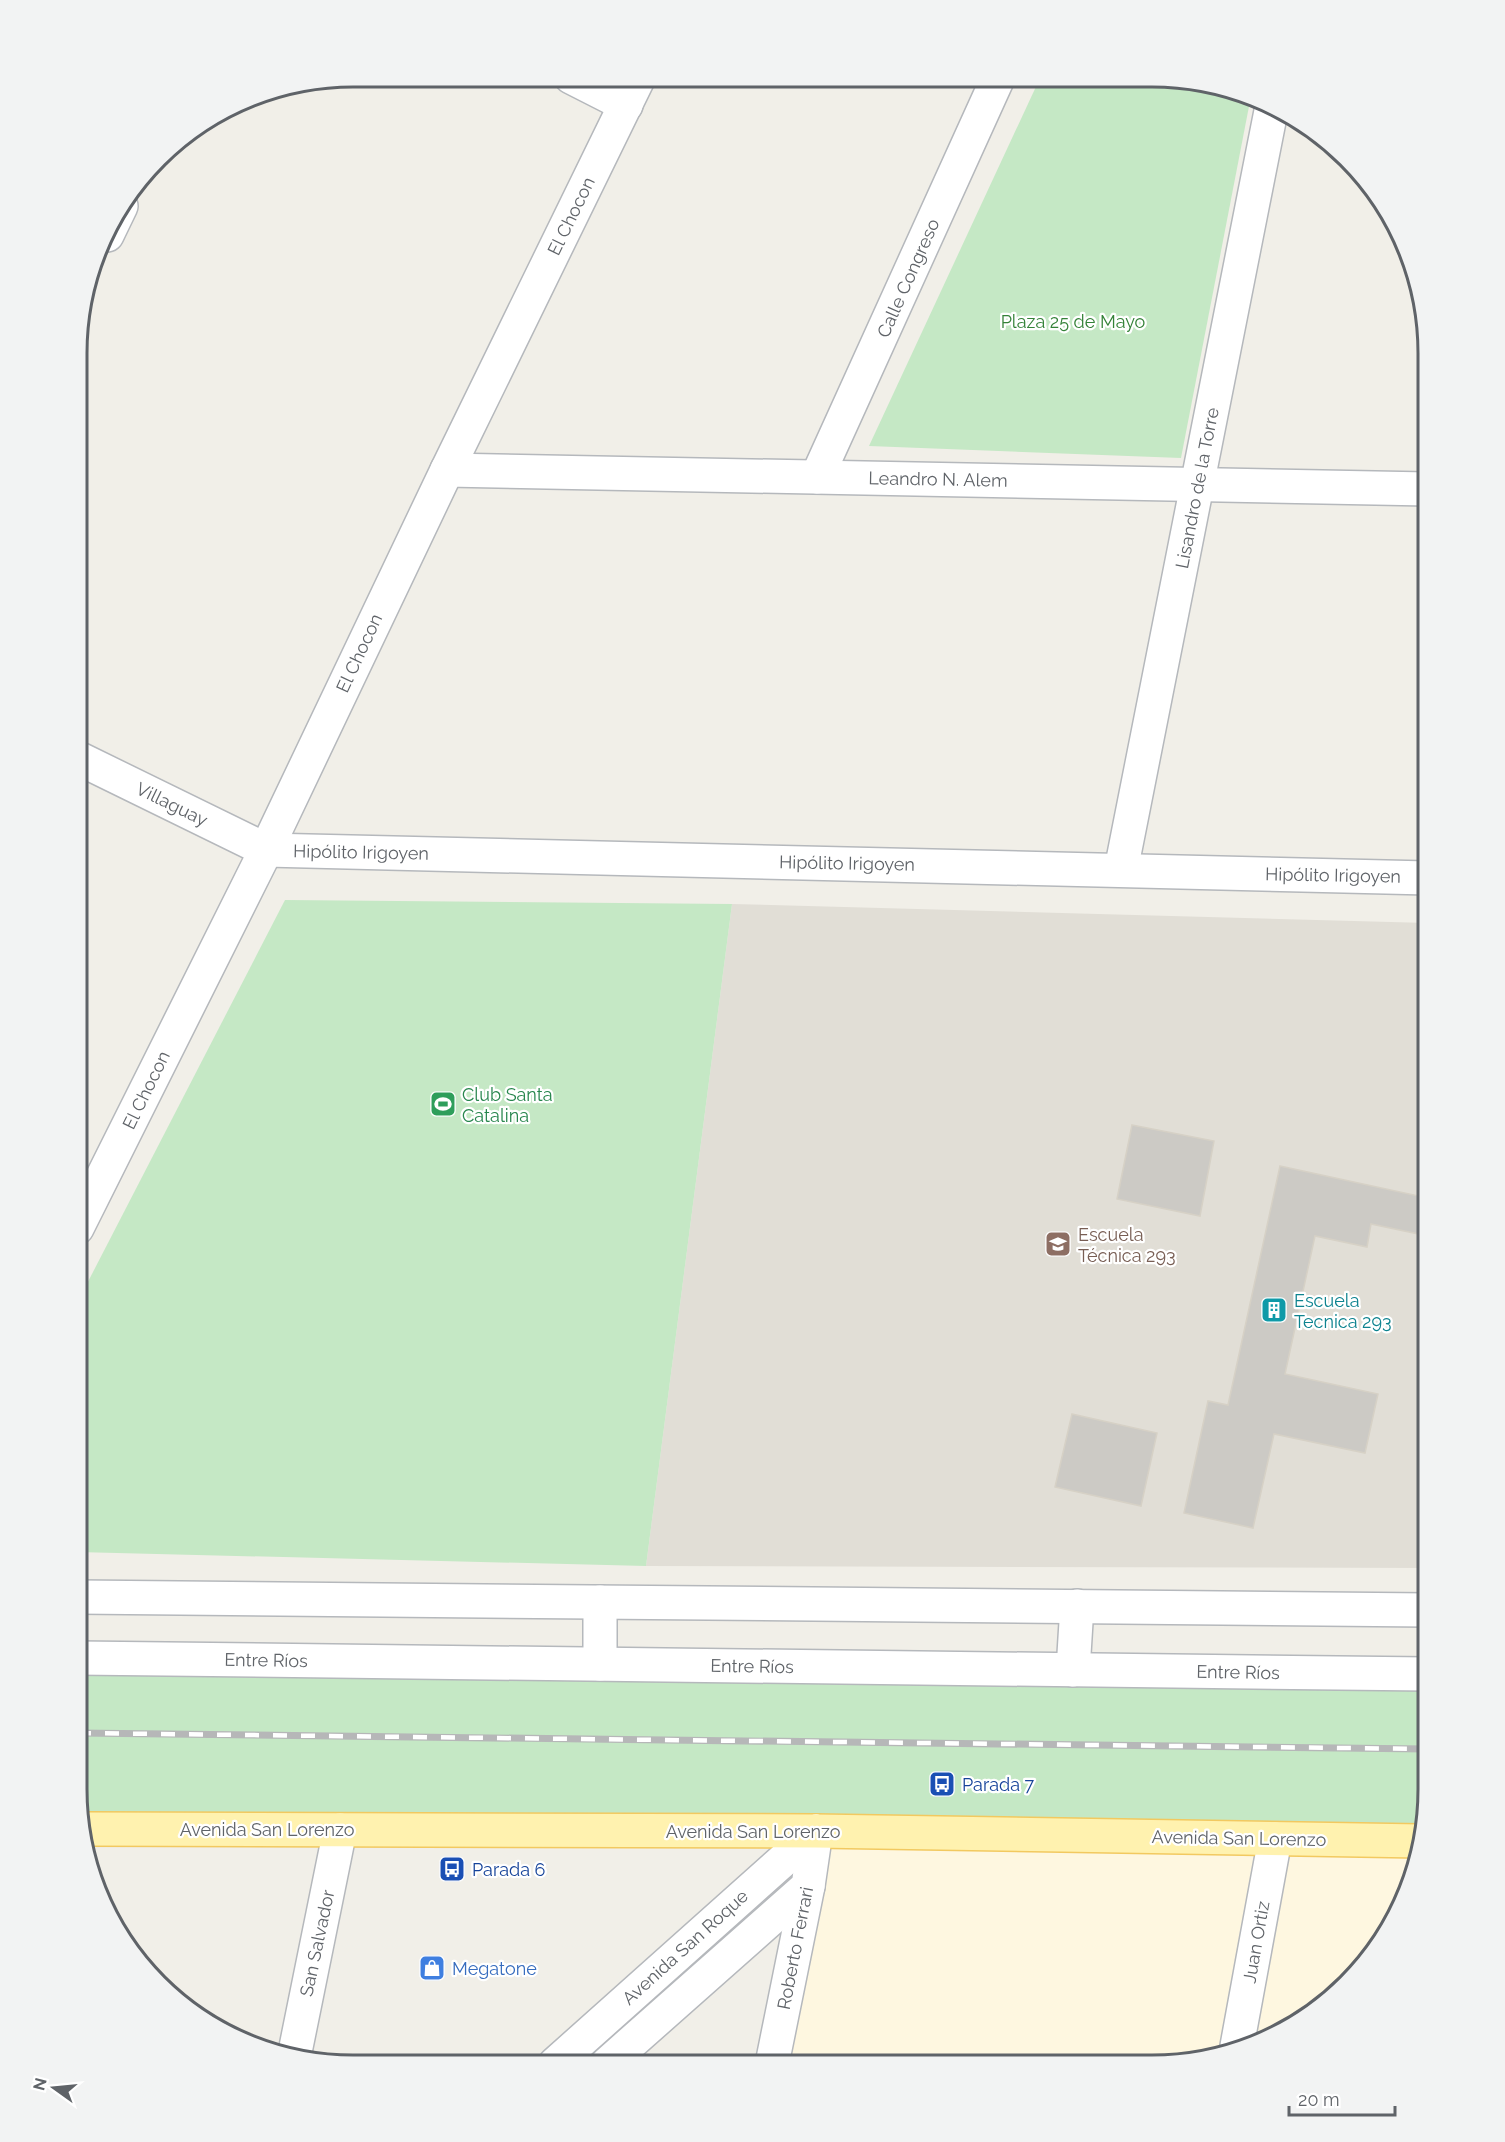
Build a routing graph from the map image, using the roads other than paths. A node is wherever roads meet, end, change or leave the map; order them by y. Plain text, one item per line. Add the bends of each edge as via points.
1 (615, 87) edge
2 (994, 87) edge
3 (632, 91) edge
4 (1270, 114) edge
5 (447, 470) junction
6 (817, 477) junction
7 (1197, 485) junction
8 (1418, 489) edge
9 (87, 762) edge
10 (266, 850) junction
11 (1121, 870) junction
12 (1418, 878) edge
13 (87, 1208) edge
14 (87, 1597) edge
15 (600, 1602) junction
16 (1077, 1606) junction
17 (1418, 1610) edge
18 (87, 1658) edge
19 (600, 1664) junction
20 (1073, 1670) junction
21 (1418, 1674) edge
22 (90, 1828) edge
23 (340, 1830) junction
24 (816, 1831) junction
25 (1275, 1839) junction
26 (1413, 1841) edge
27 (808, 1886) junction
28 (1238, 2041) edge
29 (296, 2049) edge
30 (565, 2055) edge
31 (617, 2055) edge
32 (774, 2055) edge

1 - 3 street
2 - 6 street, Calle Congreso
3 - 5 street, El Chocon
4 - 7 street, Lisandro de la Torre
5 - 6 street, Leandro N. Alem
5 - 10 street, El Chocon
6 - 7 street, Leandro N. Alem
7 - 8 street, Leandro N. Alem
7 - 11 street, Lisandro de la Torre
9 - 10 street, Villaguay
10 - 11 street, Hipólito Irigoyen
10 - 13 street, El Chocon
11 - 12 street, Hipólito Irigoyen
14 - 15 street
15 - 16 street
15 - 19 street
16 - 17 street
16 - 20 street
18 - 19 street, Entre Ríos
19 - 20 street, Entre Ríos
20 - 21 street, Entre Ríos
22 - 23 main road, Avenida San Lorenzo
23 - 24 main road, Avenida San Lorenzo
23 - 29 street, San Salvador
24 - 25 main road, Avenida San Lorenzo
24 - 27 street, Roberto Ferrari
24 - 30 street, Avenida San Roque
25 - 26 main road, Avenida San Lorenzo
25 - 28 street, Juan Ortiz
27 - 31 street, Avenida San Roque
27 - 32 street, Roberto Ferrari

